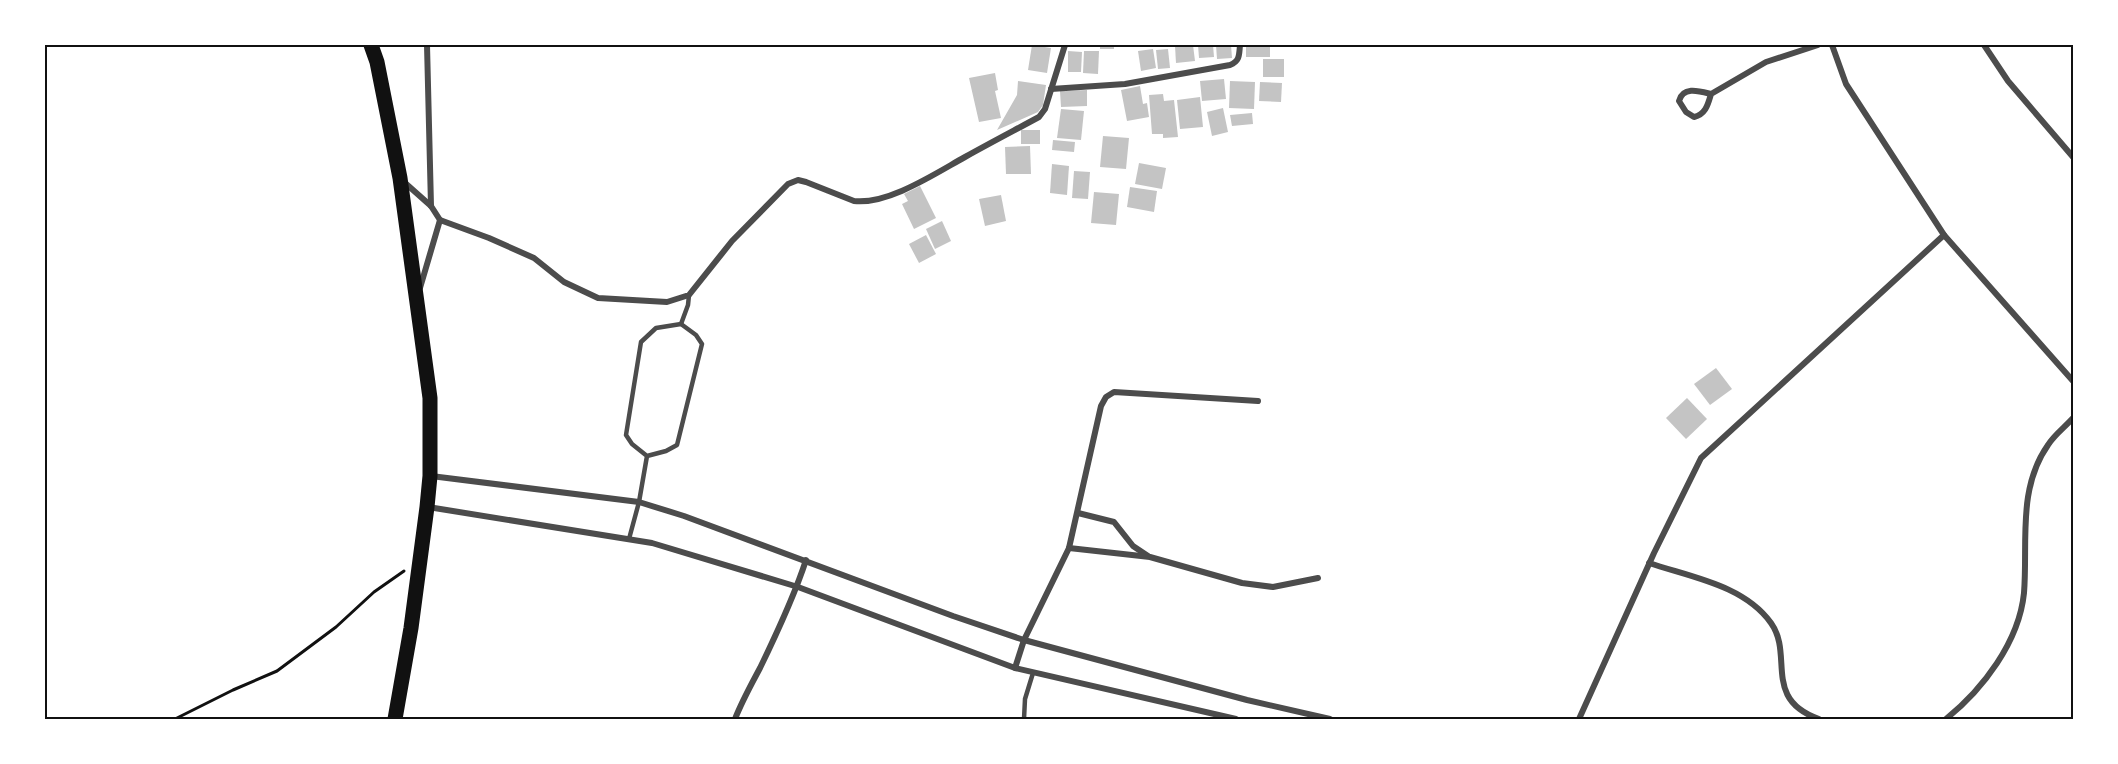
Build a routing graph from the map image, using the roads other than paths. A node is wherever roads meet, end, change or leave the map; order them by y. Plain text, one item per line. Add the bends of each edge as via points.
1 (371, 45) edge
2 (428, 45) edge
3 (1065, 45) edge
4 (1240, 45) edge
5 (1818, 45) edge
6 (1832, 45) edge
7 (1984, 45) edge
8 (1052, 89) junction
9 (1711, 94) junction
10 (2073, 157) edge
11 (400, 178) junction
12 (431, 206) junction
13 (440, 220) junction
14 (1944, 235) junction
15 (689, 295) junction
16 (417, 300) junction
17 (681, 324) junction
18 (2073, 381) edge
19 (1258, 401) dead end
20 (2073, 418) edge
21 (647, 456) junction
22 (430, 476) junction
23 (639, 502) junction
24 (427, 507) junction
25 (1078, 513) junction
26 (629, 539) junction
27 (1069, 548) junction
28 (1150, 557) junction
29 (806, 560) junction
30 (1649, 563) junction
31 (1318, 578) dead end
32 (798, 587) junction
33 (1024, 640) junction
34 (1015, 668) junction
35 (1033, 673) junction
36 (1200, 715) edge
37 (395, 719) edge
38 (735, 719) edge
39 (1024, 719) edge
40 (1236, 719) edge
41 (1330, 719) edge
42 (1579, 719) edge
43 (1819, 719) edge
44 (1946, 719) edge

1 - 11 main road
2 - 12 street
3 - 8 street
4 - 8 street via 1238,59 1230,65 1125,84
5 - 9 street via 1766,62
6 - 14 street via 1846,84
7 - 10 street via 2008,81
8 - 15 street via 1039,117 890,195 863,202 798,180 788,184 732,241
9 - 9 street via 1700,116 1686,112 1679,101 1685,91
11 - 12 street
11 - 16 main road
12 - 13 street
13 - 15 street via 534,258 564,282 598,298 667,302
13 - 16 street
14 - 18 street
14 - 30 street via 1701,458
15 - 17 lane
16 - 22 main road via 430,398
17 - 21 lane via 702,344 677,445
17 - 21 lane via 656,328 641,342 626,435
19 - 25 street via 1114,392 1101,406
20 - 44 street via 2048,444 2033,474 2024,526 2024,594 2015,629 1996,664 1963,705
21 - 23 lane
22 - 23 street
22 - 24 main road
23 - 26 lane
23 - 29 street
24 - 26 street
24 - 37 main road
25 - 27 street
25 - 28 street via 1114,522 1132,546
26 - 32 street
27 - 28 street
27 - 33 street
28 - 31 street via 1242,583 1273,587
29 - 32 street
29 - 33 street
30 - 42 street
30 - 43 street via 1732,590 1755,608 1771,623 1778,639 1784,686 1791,701
32 - 34 street
32 - 38 street
33 - 34 street
33 - 41 street
34 - 35 street
35 - 36 street
35 - 39 lane
36 - 40 street

